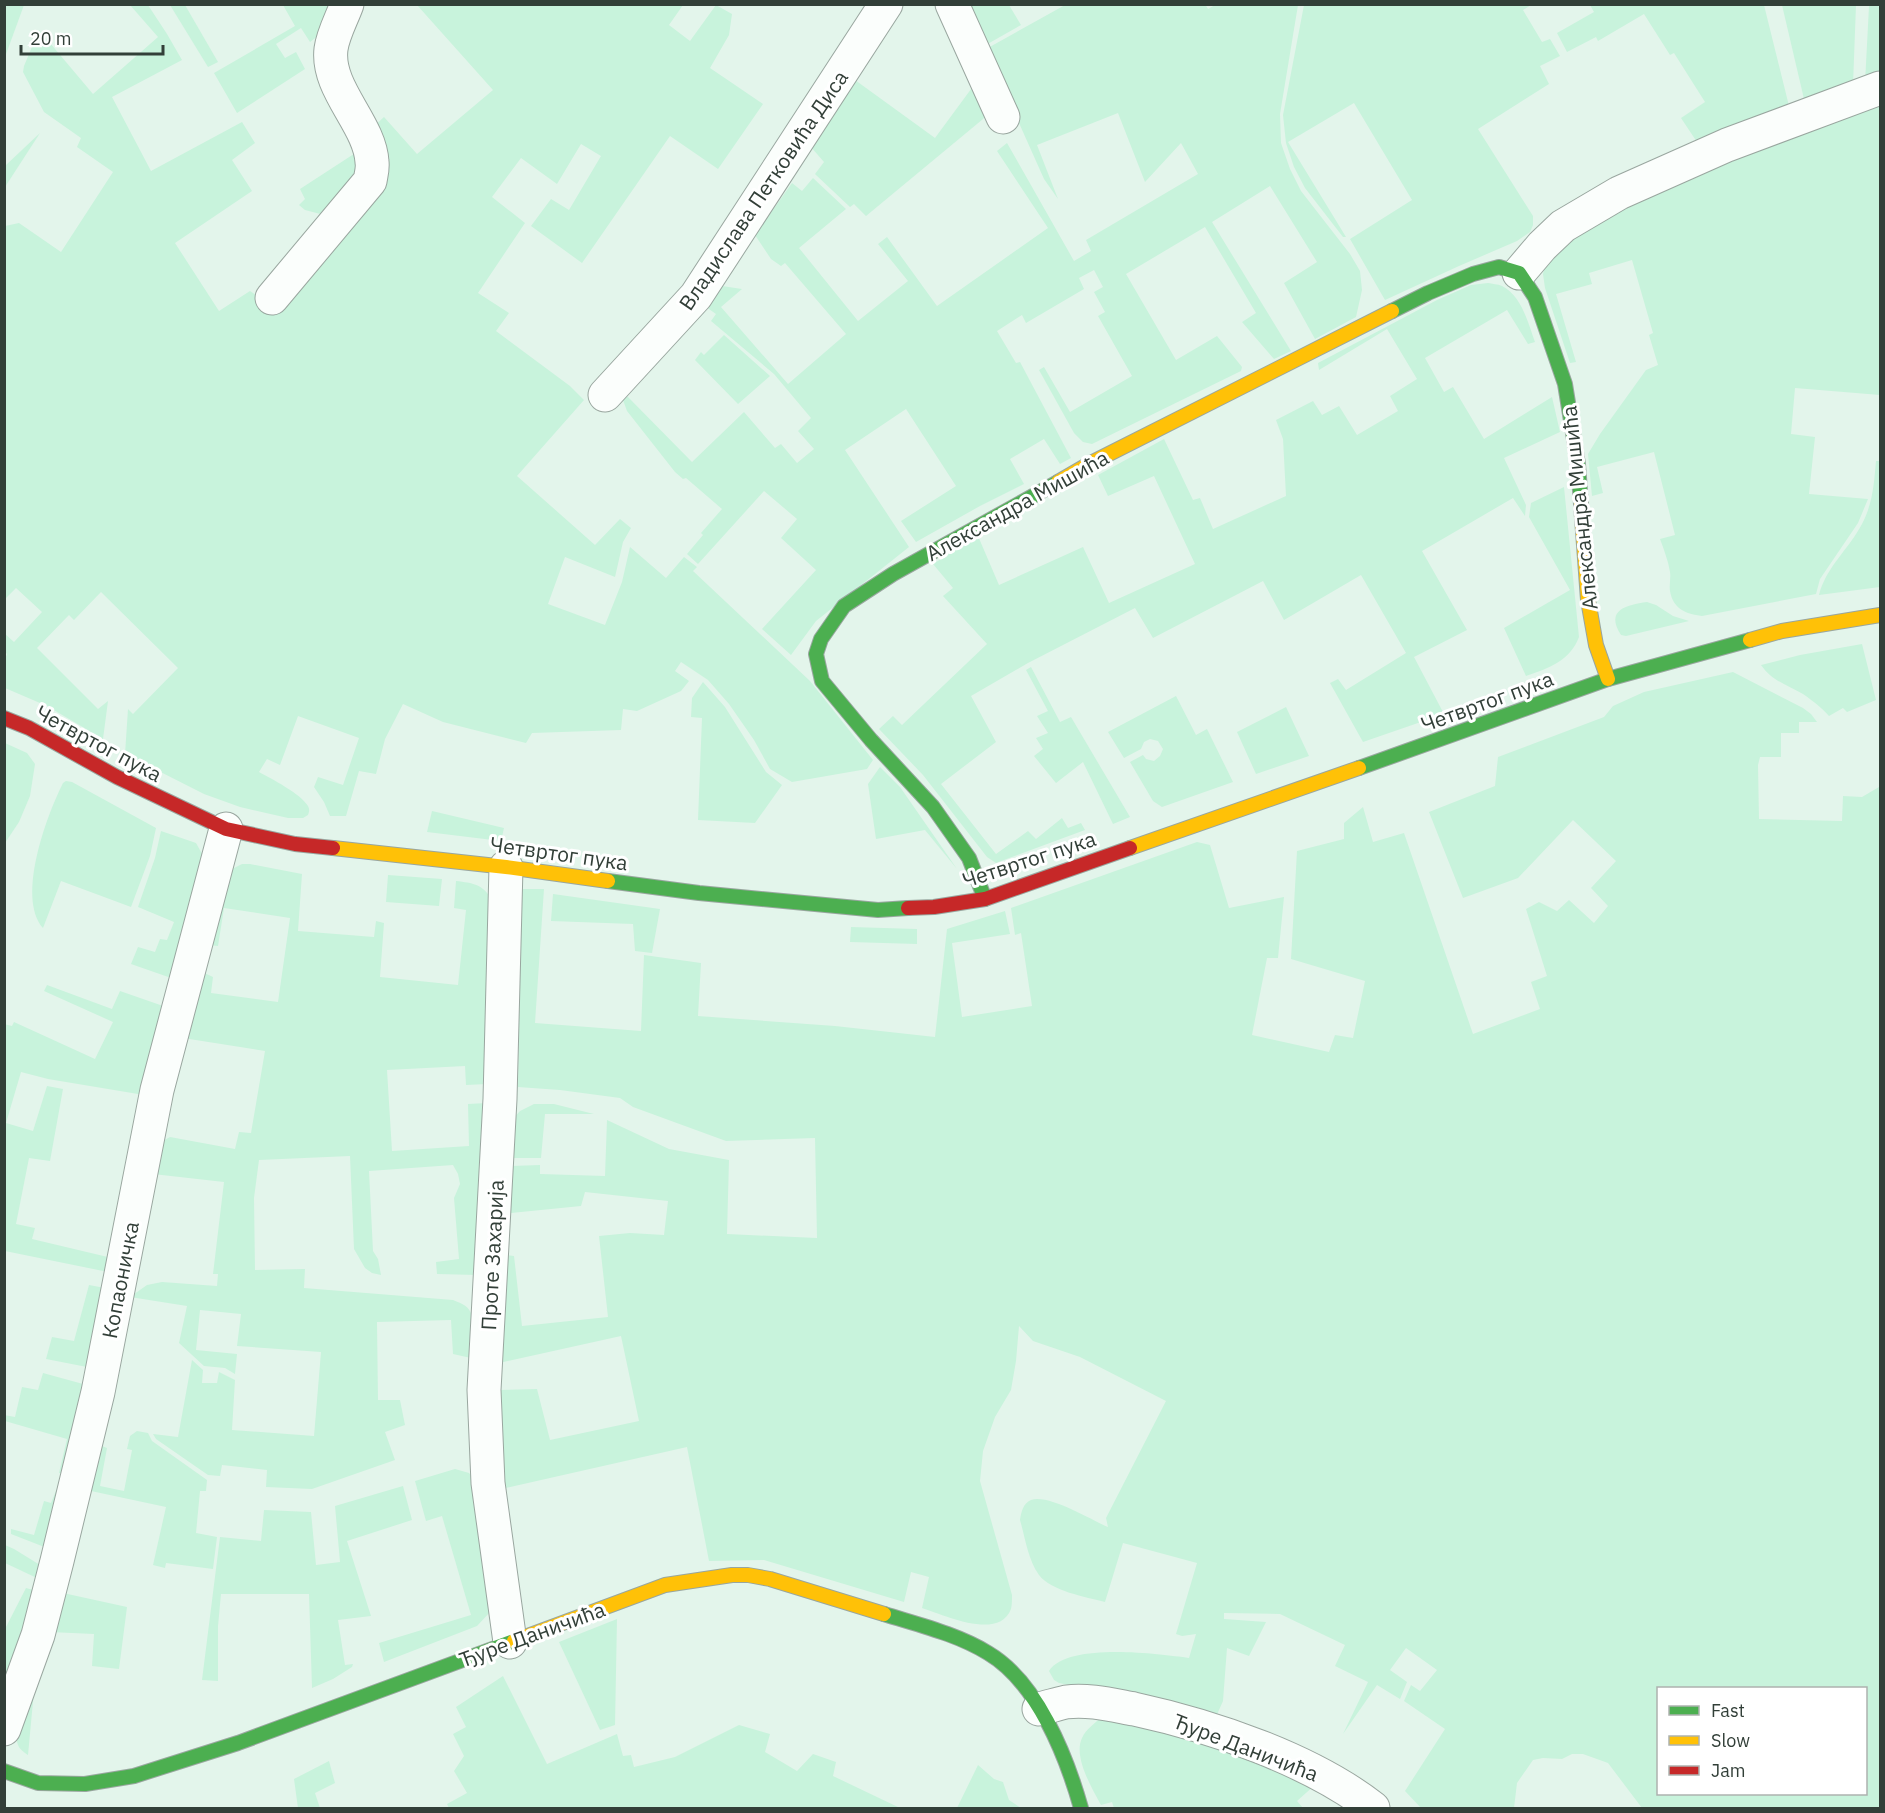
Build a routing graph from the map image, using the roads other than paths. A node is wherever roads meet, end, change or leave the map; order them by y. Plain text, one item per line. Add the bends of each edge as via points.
1 (347, 4) edge
2 (886, 4) edge
3 (952, 4) edge
4 (1881, 88) edge
5 (1003, 117) dead end
6 (1519, 273) junction
7 (272, 298) dead end
8 (605, 395) dead end
9 (1881, 615) edge
10 (1608, 679) junction
11 (4, 718) edge
12 (226, 829) junction
13 (506, 867) junction
14 (985, 899) junction
15 (510, 1642) junction
16 (1039, 1709) junction
17 (4, 1729) edge
18 (4, 1771) edge
19 (1081, 1809) edge
20 (1373, 1809) edge

1 - 7 street via 331,48 331,67 369,146 373,163 370,181
2 - 8 street, Владислава Петковића Диса via 696,296
3 - 5 street
4 - 6 street via 1727,145 1619,193 1563,226
6 - 10 street, Александра Мишића via 1535,297 1565,384 1578,464 1588,600 1596,645
6 - 14 street, Александра Мишића via 1499,267 1428,293 1089,464 893,574 844,606 821,639 816,654 822,681 933,807 969,858
9 - 10 street, Четвртог пука via 1782,631
10 - 14 street, Четвртог пука
11 - 12 street, Четвртог пука
12 - 13 street, Четвртог пука via 295,844
12 - 17 street, Копаоничка via 157,1090 98,1392 57,1560 38,1635
13 - 14 street, Четвртог пука via 699,893 878,910
13 - 15 street, Проте Захарија via 500,1099 484,1390 488,1483
15 - 16 street, Ђуре Даничића via 665,1585 743,1575 821,1593 969,1643 999,1660 1018,1678
15 - 18 street, Ђуре Даничића via 238,1743 134,1776 85,1784 38,1783
16 - 19 street, Ђуре Даничића via 1059,1748
16 - 20 street, Ђуре Даничића via 1066,1702 1112,1704 1225,1734 1344,1788

